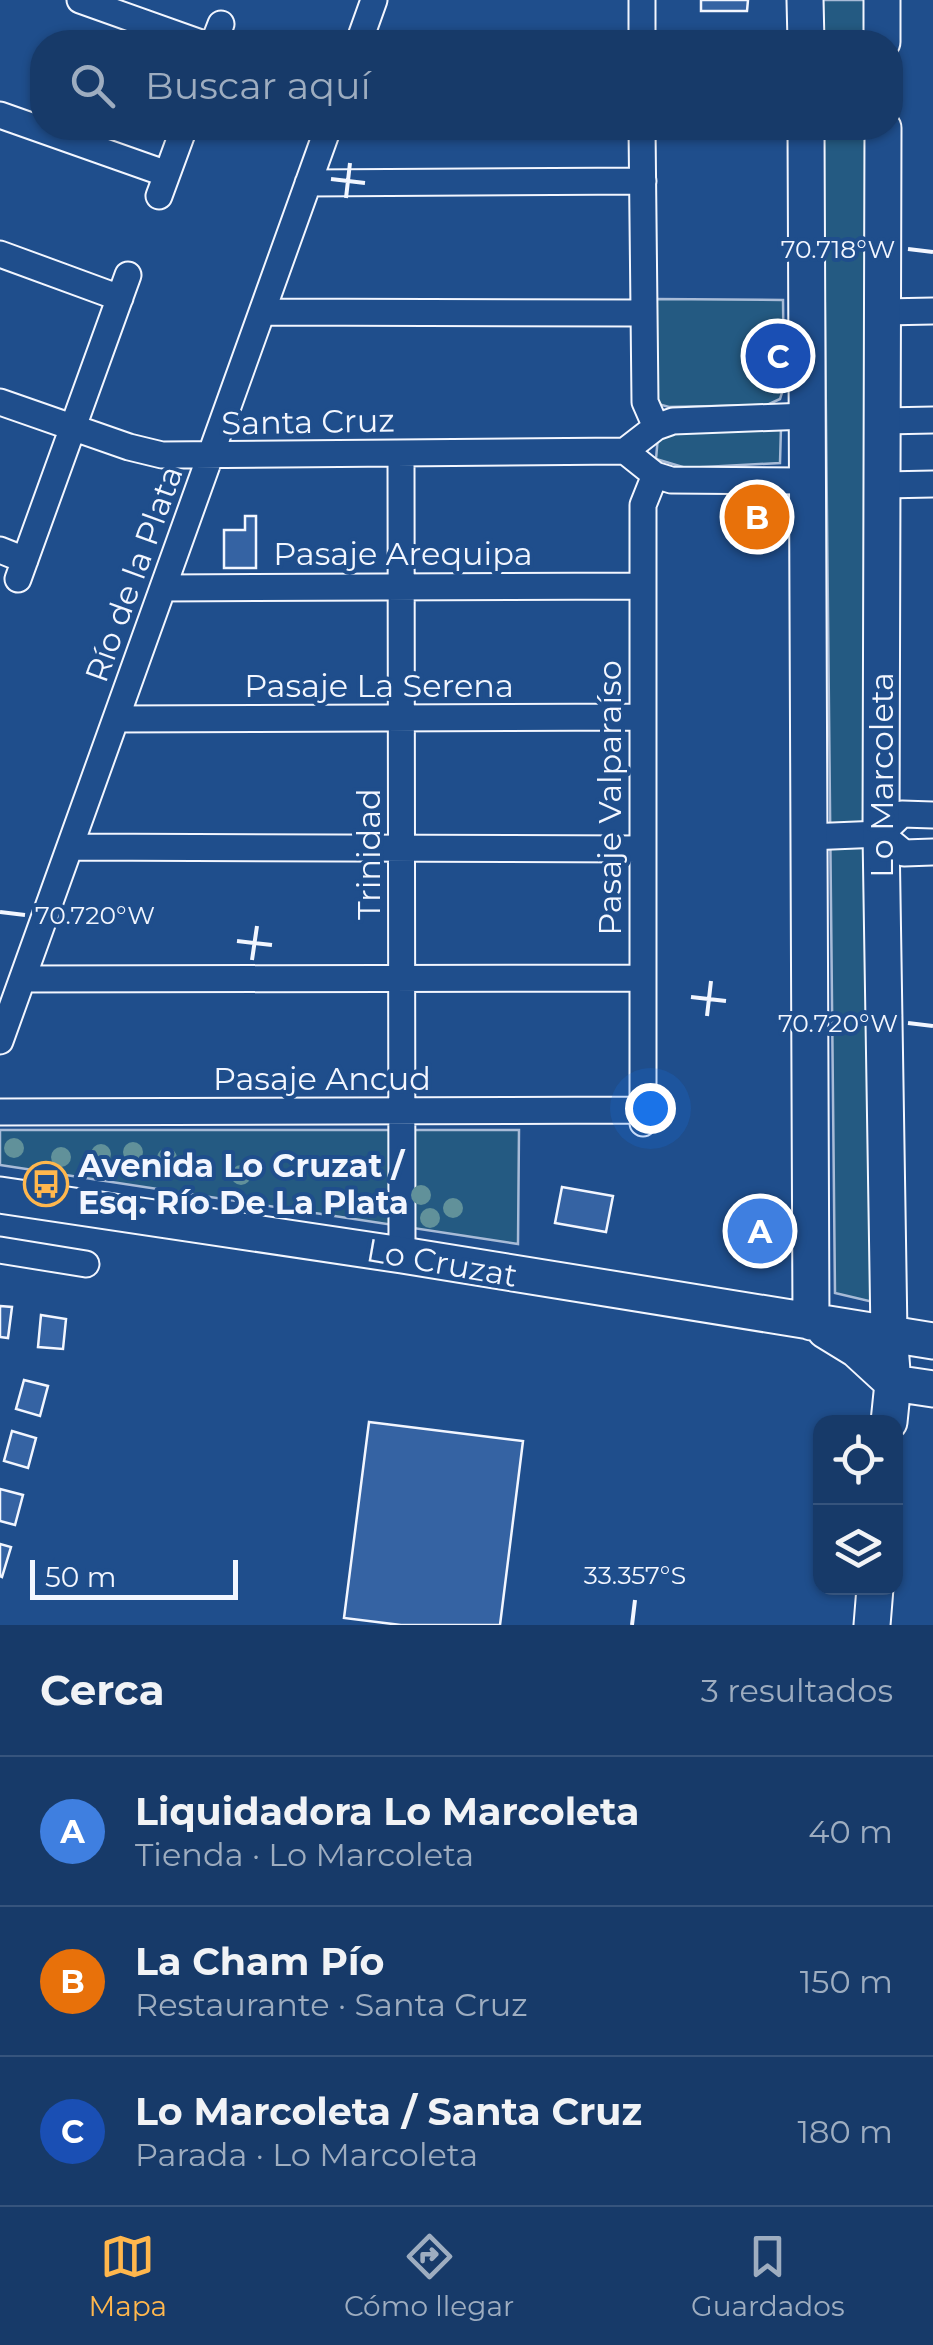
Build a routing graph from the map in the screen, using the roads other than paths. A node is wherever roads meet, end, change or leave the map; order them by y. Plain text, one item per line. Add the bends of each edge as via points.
1 (80, 0) edge
2 (374, 0) edge
3 (642, 0) edge
4 (806, 0) edge
5 (882, 0) edge
6 (164, 30) edge
7 (363, 30) edge
8 (642, 30) edge
9 (806, 30) edge
10 (882, 30) edge
11 (0, 115) edge
12 (30, 128) edge
13 (58, 140) edge
14 (180, 140) edge
15 (324, 140) edge
16 (642, 140) edge
17 (806, 140) edge
18 (883, 140) edge
19 (643, 181) junction
20 (308, 183) junction
21 (0, 254) edge
22 (933, 311) edge
23 (262, 312) junction
24 (884, 312) junction
25 (644, 313) junction
26 (0, 402) edge
27 (806, 416) junction
28 (884, 420) junction
29 (933, 420) edge
30 (656, 427) junction
31 (72, 428) junction
32 (625, 451) junction
33 (401, 453) junction
34 (211, 455) junction
35 (656, 474) junction
36 (807, 481) junction
37 (933, 484) edge
38 (884, 485) junction
39 (0, 550) edge
40 (401, 586) junction
41 (643, 586) junction
42 (163, 588) junction
43 (401, 718) junction
44 (642, 718) junction
45 (116, 719) junction
46 (933, 814) edge
47 (880, 834) junction
48 (808, 837) junction
49 (71, 847) junction
50 (402, 848) junction
51 (643, 850) junction
52 (933, 852) edge
53 (402, 978) junction
54 (644, 978) junction
55 (23, 979) junction
56 (0, 1042) edge
57 (402, 1111) junction
58 (0, 1112) edge
59 (643, 1117) joint
60 (0, 1195) edge
61 (72, 1205) junction
62 (0, 1220) edge
63 (0, 1250) edge
64 (402, 1255) junction
65 (86, 1264) dead end
66 (811, 1322) junction
67 (889, 1334) junction
68 (933, 1341) edge
69 (892, 1383) junction
70 (933, 1389) edge
71 (890, 1415) edge
72 (874, 1595) edge
73 (872, 1625) edge

1 - 6 street
2 - 7 street
3 - 8 street
4 - 9 main road
5 - 10 main road
11 - 12 street
13 - 14 street via 163,185
15 - 20 street, Río de la Plata
16 - 19 street
17 - 27 main road
18 - 24 main road, Lo Marcoleta
19 - 20 street
19 - 25 street
20 - 23 street, Río de la Plata
21 - 31 street via 124,286
22 - 24 street
23 - 25 street
23 - 34 street, Río de la Plata
24 - 28 main road, Lo Marcoleta
25 - 30 street via 646,402
26 - 31 street, Santa Cruz
27 - 30 street via 694,418
27 - 36 main road
28 - 29 street
28 - 38 main road, Lo Marcoleta
30 - 32 street
31 - 34 street, Santa Cruz via 144,452
31 - 39 street via 22,569
32 - 33 street, Santa Cruz
32 - 35 street
33 - 34 street, Santa Cruz
33 - 40 street, Trinidad
34 - 42 street, Río de la Plata
35 - 36 street via 688,482
35 - 41 street, Pasaje Valparaíso via 643,505
36 - 48 main road
37 - 38 street
38 - 47 main road, Lo Marcoleta
40 - 41 street, Pasaje Arequipa
40 - 42 street, Pasaje Arequipa
40 - 43 street, Trinidad
41 - 44 street, Pasaje Valparaíso
42 - 45 street, Río de la Plata
43 - 44 street, Pasaje La Serena
43 - 45 street, Pasaje La Serena
43 - 50 street, Trinidad
44 - 51 street, Pasaje Valparaíso
45 - 49 street, Río de la Plata
46 - 47 street via 902,814
47 - 48 street
47 - 52 street via 904,853
47 - 67 main road, Lo Marcoleta
48 - 66 main road
49 - 50 street
49 - 55 street, Río de la Plata
50 - 51 street
50 - 53 street, Trinidad
51 - 54 street, Pasaje Valparaíso
53 - 54 street
53 - 55 street
53 - 57 street, Trinidad
54 - 59 street, Pasaje Valparaíso
55 - 56 street, Río de la Plata
57 - 58 street, Pasaje Ancud
57 - 59 street, Pasaje Ancud
57 - 64 street, Trinidad
60 - 61 main road, Lo Cruzat
61 - 62 main road, Lo Cruzat
61 - 64 main road, Lo Cruzat
63 - 65 street
64 - 66 main road, Lo Cruzat
66 - 67 main road, Lo Cruzat
66 - 69 main road, Lo Cruzat via 856,1349
67 - 68 main road, Lo Cruzat
67 - 69 main road, Lo Marcoleta
69 - 70 main road
69 - 71 main road, Lo Marcoleta
72 - 73 main road

